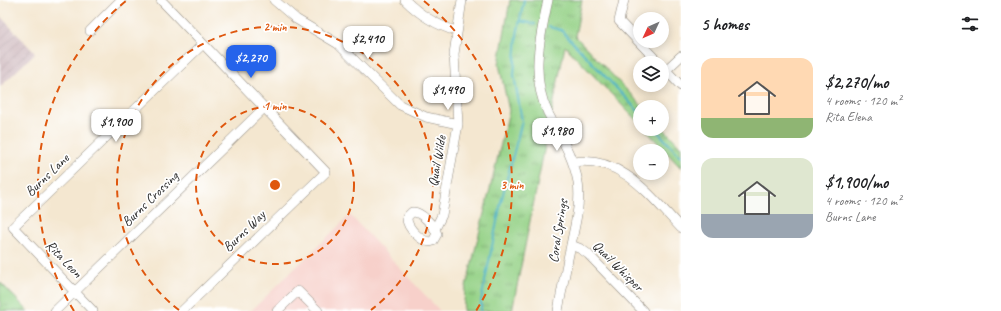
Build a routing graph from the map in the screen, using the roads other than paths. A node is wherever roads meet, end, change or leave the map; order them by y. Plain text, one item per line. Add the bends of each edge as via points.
1 (121, 0) edge
2 (160, 0) edge
3 (274, 0) edge
4 (405, 0) edge
5 (462, 0) edge
6 (548, 0) edge
7 (624, 0) edge
8 (90, 31) dead end
9 (456, 31) junction
10 (203, 44) junction
11 (652, 56) edge
12 (681, 56) edge
13 (669, 62) edge
14 (669, 73) edge
15 (681, 86) edge
16 (264, 108) junction
17 (458, 124) junction
18 (577, 126) dead end
19 (560, 135) junction
20 (573, 162) junction
21 (13, 227) joint
22 (681, 228) edge
23 (435, 229) dead end
24 (571, 245) junction
25 (76, 291) junction
26 (55, 311) edge
27 (93, 311) edge
28 (182, 311) edge
29 (278, 311) edge
30 (318, 311) edge
31 (558, 311) edge
32 (643, 311) edge

1 - 8 street
2 - 10 street
3 - 17 street via 296,19 338,44 400,105 426,117
4 - 9 street via 428,19
5 - 9 street, Quail Wilde
6 - 19 street, Coral Springs via 537,54 538,76 543,101
7 - 11 street via 619,21
9 - 17 street, Quail Wilde via 454,68
10 - 16 street
10 - 21 street, Burns Lane
12 - 13 street
14 - 15 street
16 - 25 street, Burns Crossing
16 - 28 street, Burns Way via 326,172
17 - 23 street, Quail Wilde via 442,214
18 - 19 street
19 - 20 street, Coral Springs
20 - 22 street via 592,161 621,171 638,183
20 - 24 street, Coral Springs via 579,197
21 - 25 street, Rita Leon
24 - 31 street, Coral Springs
24 - 32 street, Quail Whisper via 588,254
25 - 26 street, Burns Crossing
25 - 27 street, Rita Leon
29 - 30 street via 298,291

